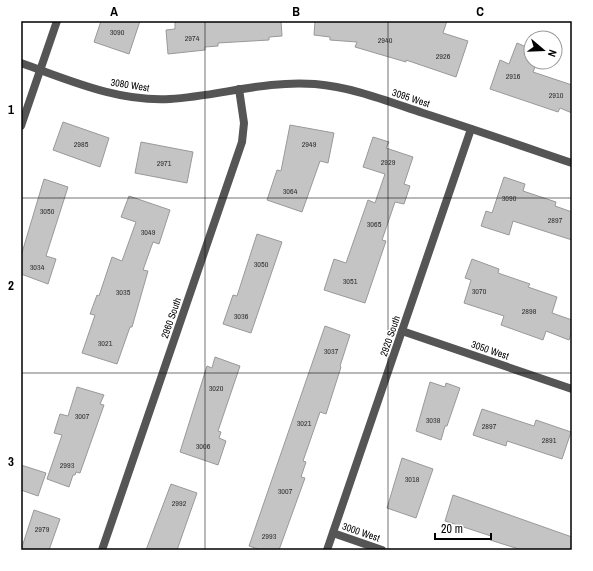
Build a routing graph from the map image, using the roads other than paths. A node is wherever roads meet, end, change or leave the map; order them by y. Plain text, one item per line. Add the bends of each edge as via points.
1 (57, 21) edge
2 (21, 63) edge
3 (40, 70) junction
4 (239, 89) junction
5 (21, 126) edge
6 (472, 129) junction
7 (572, 163) edge
8 (402, 331) junction
9 (572, 389) edge
10 (333, 533) junction
11 (102, 550) edge
12 (327, 550) edge
13 (382, 550) edge

1 - 3 street
2 - 3 street, 3080 West
3 - 4 street, 3080 West via 101,90 145,98 190,97
3 - 5 street
4 - 6 street, 3095 West via 293,83 336,87 356,91
4 - 11 street, 2960 South via 244,123 242,142
6 - 7 street, 3095 West
6 - 8 street, 2920 South
8 - 9 street, 3050 West
8 - 10 street, 2920 South
10 - 12 street, 2920 South
10 - 13 street, 3000 West

